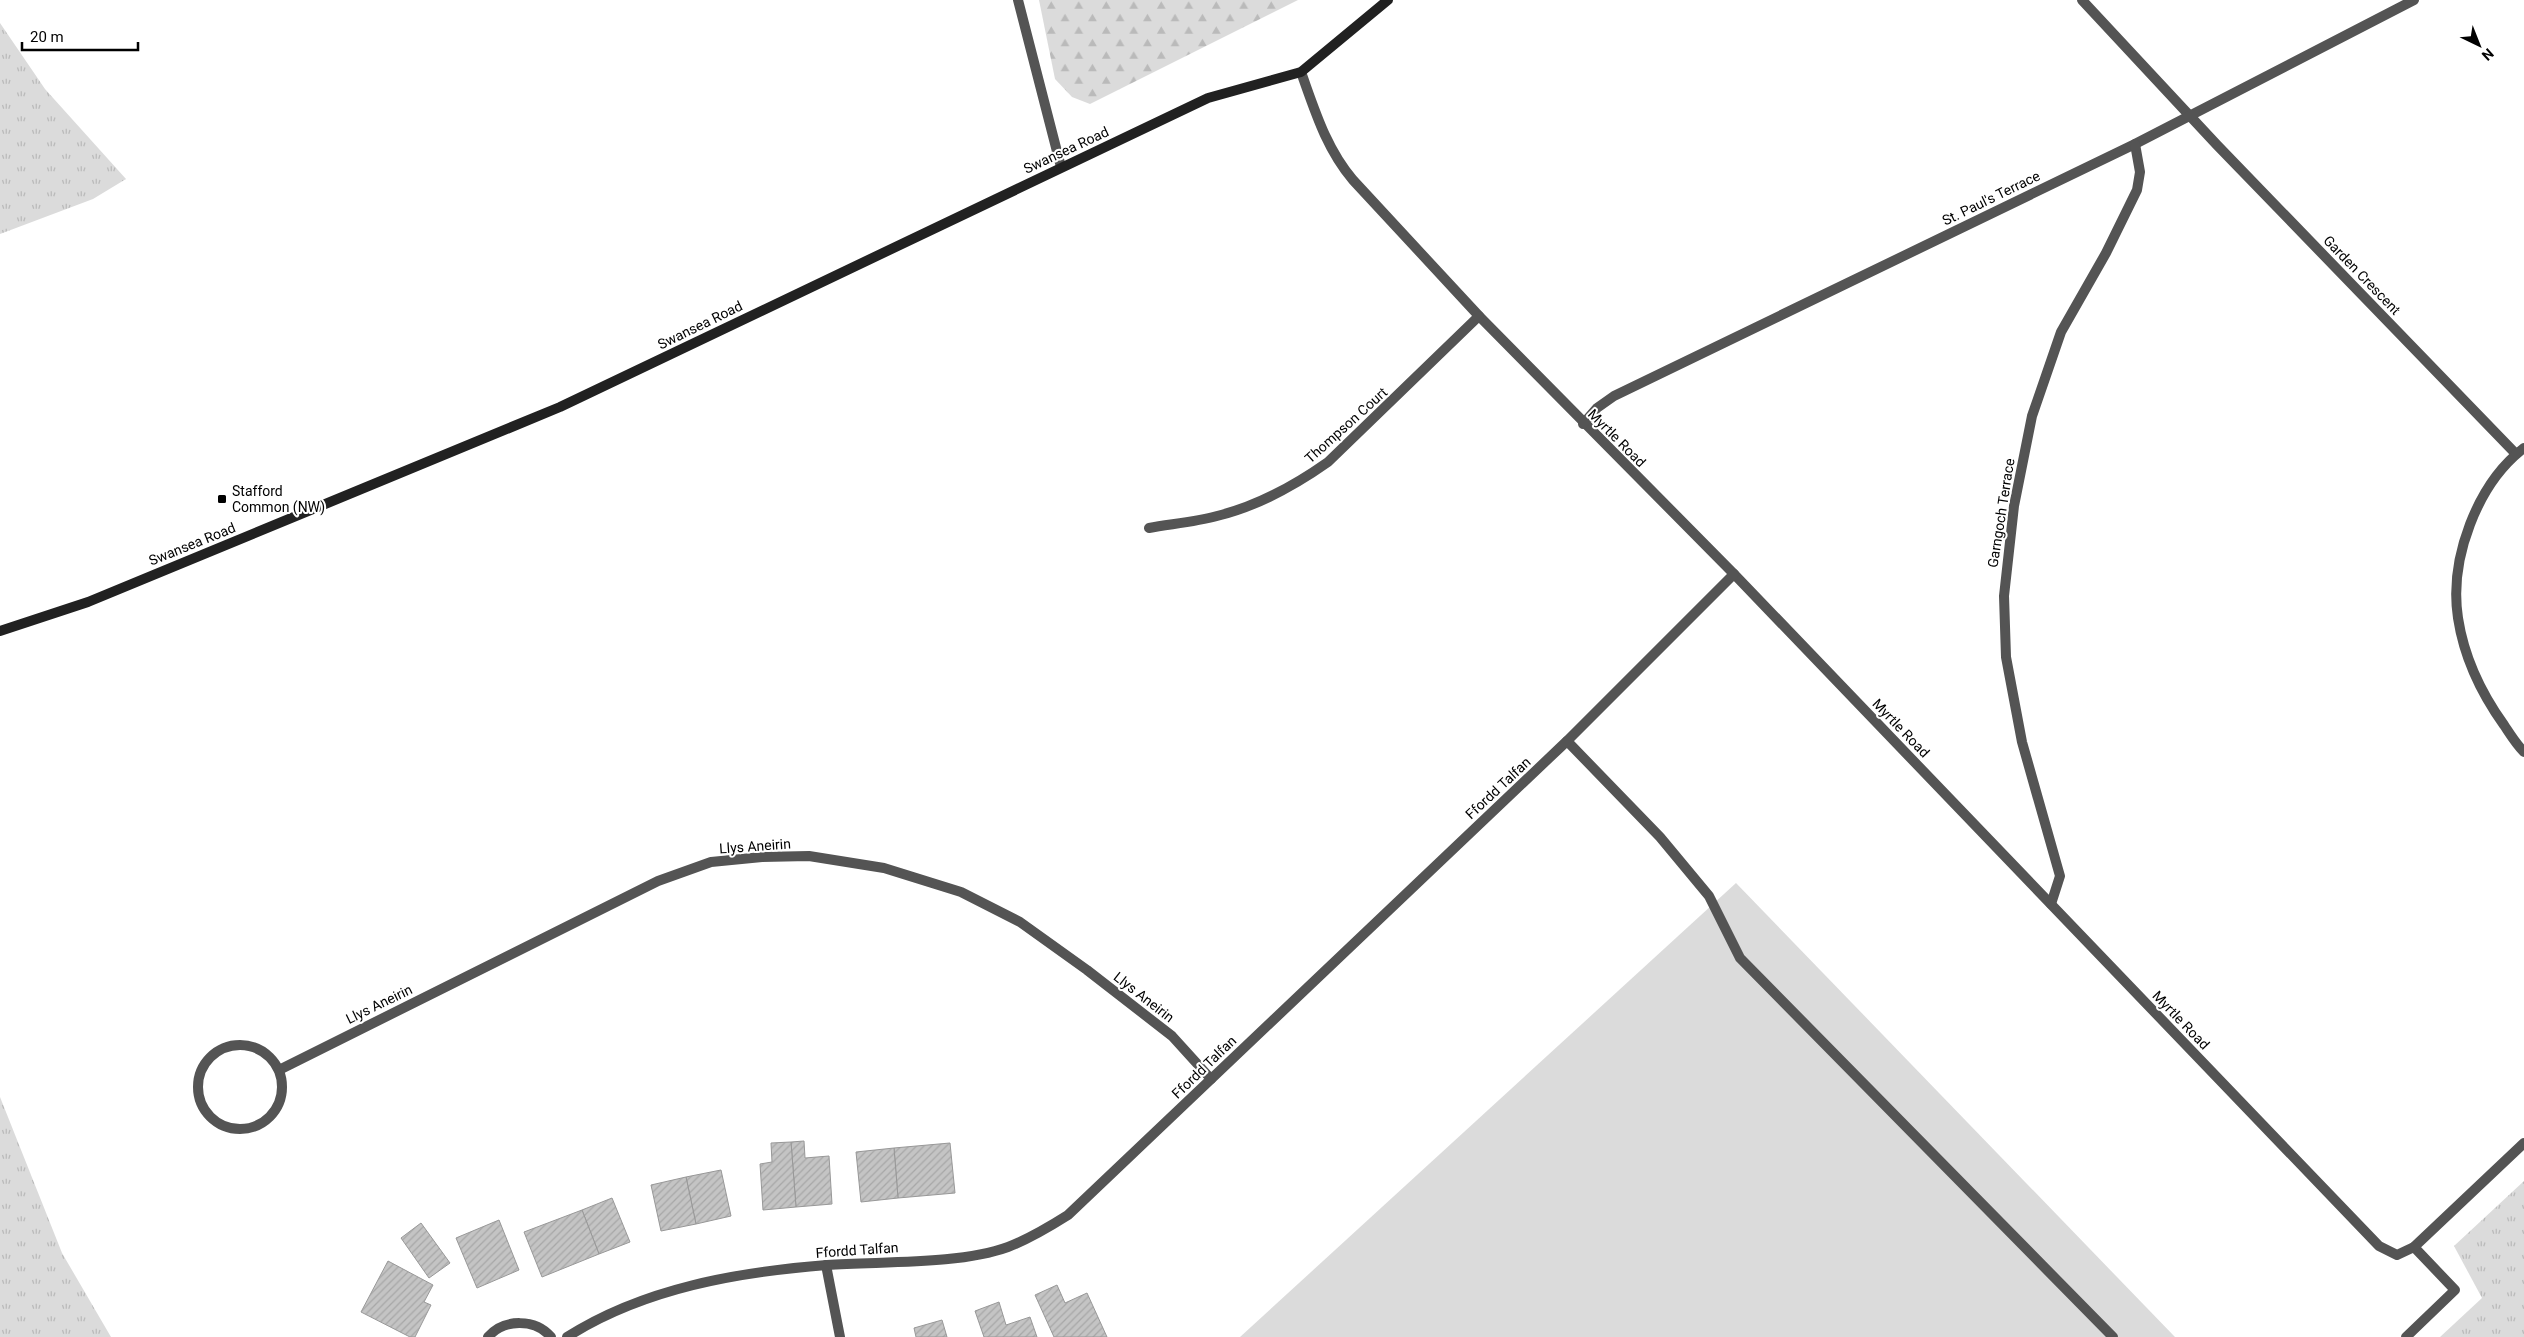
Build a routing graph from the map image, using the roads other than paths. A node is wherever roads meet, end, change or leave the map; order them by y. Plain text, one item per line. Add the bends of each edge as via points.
1 (1018, 0) edge
2 (1388, 0) edge
3 (2082, 0) edge
4 (2414, 0) edge
5 (1301, 72) junction
6 (2188, 115) junction
7 (2135, 144) junction
8 (1060, 167) junction
9 (1479, 316) junction
10 (1583, 424) junction
11 (2520, 451) edge
12 (1148, 528) dead end
13 (1734, 574) junction
14 (0, 631) edge
15 (1567, 741) junction
16 (2524, 752) edge
17 (2051, 904) junction
18 (279, 1070) junction
19 (1211, 1079) junction
20 (2524, 1143) edge
21 (2414, 1247) junction
22 (826, 1265) junction
23 (488, 1337) edge
24 (551, 1337) edge
25 (568, 1337) edge
26 (840, 1337) edge
27 (2113, 1337) edge
28 (2406, 1337) edge

1 - 8 street
2 - 5 main road, Swansea Road
3 - 6 street, Garden Crescent
4 - 6 street, St. Paul's Terrace
5 - 8 main road, Swansea Road via 1208,98
5 - 9 street, Myrtle Road via 1323,134 1338,163
6 - 7 street, St. Paul's Terrace
6 - 11 street, Garden Crescent
7 - 10 street, St. Paul's Terrace via 1614,396
7 - 17 street, Garngoch Terrace via 2140,172 2137,190 2061,332 2032,416 2014,506 2004,596 2006,658 2022,742 2060,876
8 - 14 main road, Swansea Road via 560,407 88,602
9 - 10 street, Myrtle Road
9 - 12 street, Thompson Court via 1336,456 1301,482 1264,500 1217,516
10 - 13 street, Myrtle Road
11 - 16 street, Garden Crescent via 2496,476 2471,522 2462,550 2457,616 2472,670 2490,706
13 - 15 street, Ffordd Talfan
13 - 17 street, Myrtle Road
15 - 19 street, Ffordd Talfan
15 - 27 street via 1660,837 1708,896 1740,958
17 - 21 street, Myrtle Road via 2379,1246 2396,1255
18 - 18 street via 269,1056 255,1047 239,1044 222,1048 209,1057 200,1071 197,1088 201,1104 210,1118 224,1127 240,1130 257,1126 280,1102
18 - 19 street, Llys Aneirin via 658,881 711,862 808,856 884,868 961,892 1020,922 1172,1036
19 - 22 street, Ffordd Talfan via 1068,1216 1040,1232 1007,1247 968,1256
20 - 21 street, Myrtle Road
21 - 28 street via 2455,1290
22 - 25 street, Ffordd Talfan via 748,1274 687,1287 625,1305
22 - 26 street
23 - 24 street via 503,1326 518,1322 533,1324

